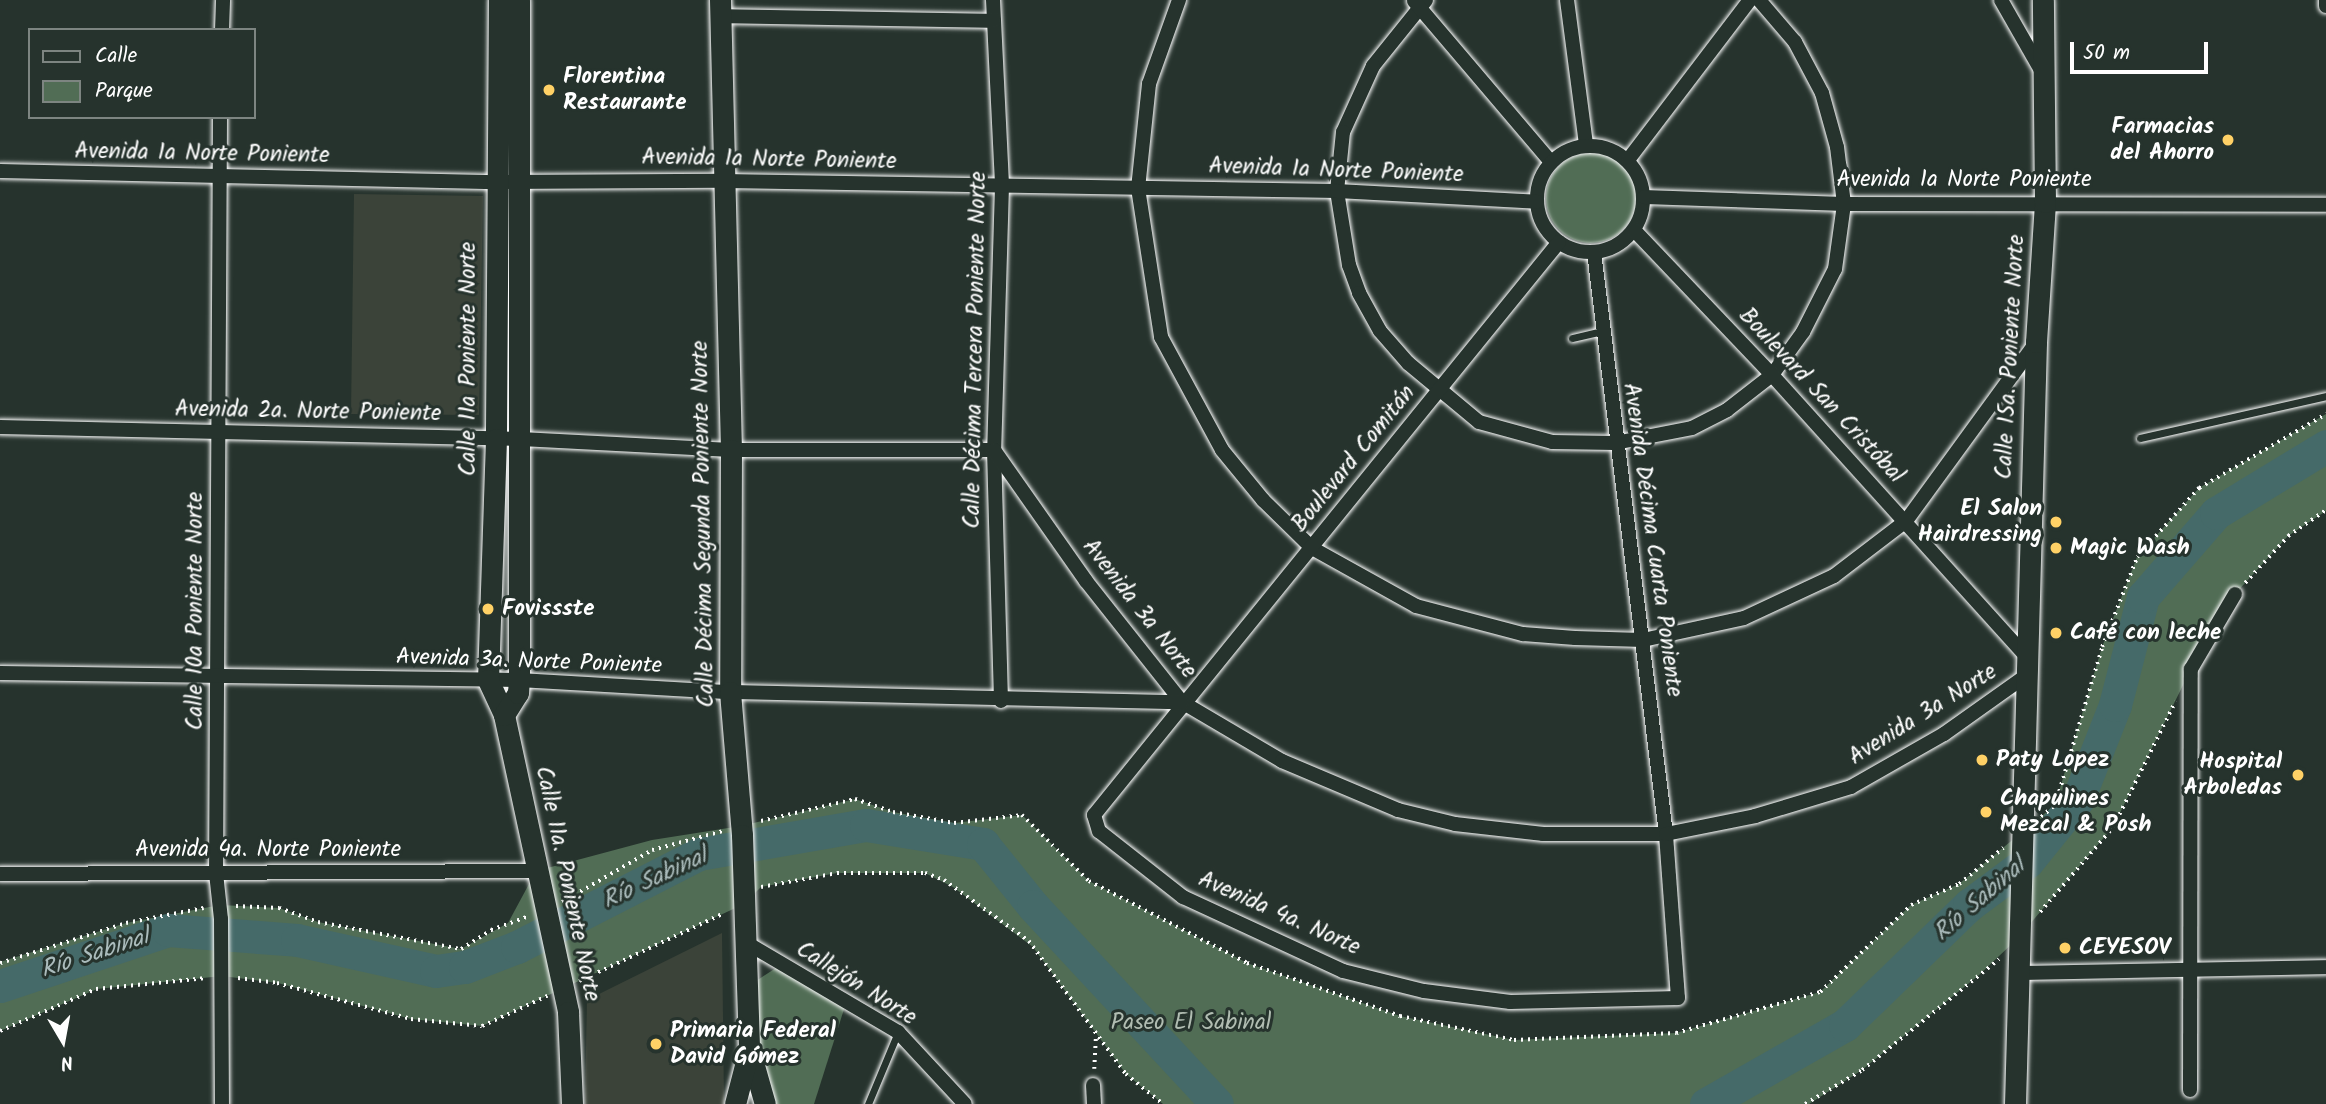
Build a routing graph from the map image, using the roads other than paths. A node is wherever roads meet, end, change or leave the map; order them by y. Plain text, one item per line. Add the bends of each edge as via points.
1 (223, 0) edge
2 (499, 0) edge
3 (519, 0) edge
4 (993, 0) edge
5 (1179, 0) edge
6 (1567, 0) edge
7 (1750, 0) edge
8 (1759, 0) edge
9 (2001, 0) edge
10 (2043, 0) edge
11 (2326, 0) edge
12 (1420, 2) edge
13 (2326, 6) edge
14 (720, 8) edge
15 (994, 21) junction
16 (222, 28) edge
17 (2042, 73) junction
18 (220, 119) edge
19 (1586, 145) junction
20 (1628, 160) junction
21 (1551, 162) junction
22 (0, 171) edge
23 (219, 178) junction
24 (724, 181) junction
25 (496, 182) junction
26 (518, 182) junction
27 (1002, 186) junction
28 (1138, 188) junction
29 (1337, 191) junction
30 (1644, 197) junction
31 (1537, 202) junction
32 (2045, 202) junction
33 (1844, 204) junction
34 (2326, 205) edge
35 (1634, 230) junction
36 (1559, 243) junction
37 (1594, 252) junction
38 (1602, 331) junction
39 (1572, 338) dead end
40 (2036, 342) junction
41 (1772, 375) junction
42 (1438, 391) junction
43 (2326, 396) edge
44 (0, 427) edge
45 (218, 433) junction
46 (2140, 438) dead end
47 (496, 439) junction
48 (521, 439) junction
49 (1615, 443) junction
50 (731, 450) junction
51 (994, 450) junction
52 (1906, 521) junction
53 (1311, 548) junction
54 (2235, 594) road end
55 (1643, 640) junction
56 (2028, 666) junction
57 (0, 673) edge
58 (220, 678) junction
59 (488, 680) junction
60 (519, 680) junction
61 (730, 692) junction
62 (1001, 701) junction
63 (1182, 702) junction
64 (504, 715) junction
65 (1094, 824) joint
66 (1666, 834) junction
67 (536, 871) junction
68 (216, 873) junction
69 (0, 874) edge
70 (745, 942) junction
71 (2192, 967) junction
72 (2326, 967) edge
73 (2016, 973) junction
74 (1678, 998) joint
75 (898, 1032) junction
76 (749, 1048) junction
77 (1093, 1085) road end
78 (2190, 1090) dead end
79 (222, 1104) edge
80 (572, 1104) edge
81 (735, 1104) edge
82 (765, 1104) edge
83 (868, 1104) edge
84 (965, 1104) edge
85 (1094, 1104) edge
86 (2015, 1104) edge

1 - 16 street
2 - 25 street, Calle 11a Poniente Norte
3 - 26 street
4 - 15 street, Calle Décima Tercera Poniente Norte
5 - 28 street via 1149,84
6 - 19 street
7 - 20 street
8 - 33 street via 1795,42 1822,93 1837,147
9 - 17 street
10 - 17 street, Calle 15a. Poniente Norte
11 - 13 street
12 - 21 street
12 - 29 street via 1373,66 1343,132
14 - 15 street
14 - 24 street, Calle Décima Segunda Poniente Norte
15 - 27 street, Calle Décima Tercera Poniente Norte
17 - 32 street, Calle 15a. Poniente Norte
18 - 23 street, Calle 10a Poniente Norte
19 - 20 street via 1601,146
19 - 21 street
20 - 30 street
21 - 31 street via 1540,181
22 - 23 street, Avenida 1a Norte Poniente
23 - 25 street, Avenida 1a Norte Poniente
23 - 45 street, Calle 10a Poniente Norte
24 - 26 street, Avenida 1a Norte Poniente
24 - 27 street, Avenida 1a Norte Poniente
24 - 50 street, Calle Décima Segunda Poniente Norte
25 - 26 street, Avenida 1a Norte Poniente
25 - 47 street, Calle 11a Poniente Norte
26 - 48 street
27 - 28 street, Avenida 1a Norte Poniente
27 - 51 street, Calle Décima Tercera Poniente Norte
28 - 29 street, Avenida 1a Norte Poniente
28 - 53 street via 1161,337 1188,394 1222,450
29 - 31 street, Avenida 1a Norte Poniente
29 - 42 street via 1349,265 1359,293 1380,331
30 - 33 street, Avenida 1a Norte Poniente
30 - 35 street
31 - 36 street via 1544,225
32 - 33 street, Avenida 1a Norte Poniente
32 - 34 street, Avenida 1a Norte Poniente
32 - 40 street, Calle 15a. Poniente Norte
33 - 41 street via 1835,270 1803,332
35 - 37 street via 1619,243
35 - 41 street, Boulevard San Cristóbal
36 - 37 street
36 - 42 street, Boulevard Comitán
37 - 38 street, Avenida Décima Cuarta Poniente
38 - 39 lane
38 - 49 street, Avenida Décima Cuarta Poniente
40 - 52 street
40 - 56 street, Calle 15a. Poniente Norte
41 - 49 street via 1727,410 1692,428
41 - 52 street, Boulevard San Cristóbal
42 - 49 street via 1479,422 1510,433 1552,442
42 - 53 street, Boulevard Comitán
43 - 46 lane
44 - 45 street, Avenida 2a. Norte Poniente
45 - 47 street, Avenida 2a. Norte Poniente
45 - 58 street, Calle 10a Poniente Norte
47 - 48 street, Avenida 2a. Norte Poniente
47 - 59 street, Calle 11a Poniente Norte
48 - 50 street, Avenida 2a. Norte Poniente
48 - 60 street
49 - 55 street, Avenida Décima Cuarta Poniente
50 - 51 street, Avenida 2a. Norte Poniente
50 - 61 street, Calle Décima Segunda Poniente Norte
51 - 62 street, Calle Décima Tercera Poniente Norte
51 - 63 street, Avenida 3a Norte via 1086,581
52 - 55 street via 1834,576 1744,618
52 - 56 street, Boulevard San Cristóbal
53 - 55 street via 1416,606 1467,622 1523,634
53 - 63 street, Boulevard Comitán
54 - 71 street via 2191,668
55 - 66 street, Avenida Décima Cuarta Poniente
56 - 66 street, Avenida 3a Norte via 1944,734 1851,787 1755,816
56 - 73 street, Calle 15a. Poniente Norte
57 - 58 street, Avenida 3a. Norte Poniente
58 - 59 street, Avenida 3a. Norte Poniente
58 - 68 street, Calle 10a Poniente Norte
59 - 60 street, Avenida 3a. Norte Poniente
59 - 64 street, Calle 11a Poniente Norte
60 - 61 street, Avenida 3a. Norte Poniente
60 - 64 street via 518,693
61 - 62 street, Avenida 3a. Norte Poniente
61 - 70 street, Calle Décima Segunda Poniente Norte
62 - 63 street, Avenida 3a. Norte Poniente
63 - 65 street, Boulevard Comitán via 1094,815
63 - 66 street, Avenida 3a Norte via 1282,761 1398,810 1455,824 1542,834
64 - 67 street, Calle 11a. Poniente Norte
65 - 74 street, Avenida 4a. Norte via 1183,897 1343,971 1424,991 1510,1002
66 - 74 street, Avenida Décima Cuarta Poniente
67 - 68 street, Avenida 4a. Norte Poniente
67 - 80 street, Calle 11a. Poniente Norte via 562,983
68 - 69 street, Avenida 4a. Norte Poniente
68 - 79 street, Calle 10a Poniente Norte via 221,912
70 - 75 street, Callejón Norte
70 - 76 street, Calle Décima Segunda Poniente Norte
71 - 72 street
71 - 73 street
71 - 78 street
73 - 86 street, Calle 15a. Poniente Norte
75 - 83 lane
75 - 84 street, Callejón Norte
76 - 81 street, Calle Décima Segunda Poniente Norte
76 - 82 street, Calle Décima Segunda Poniente Norte
77 - 85 street

